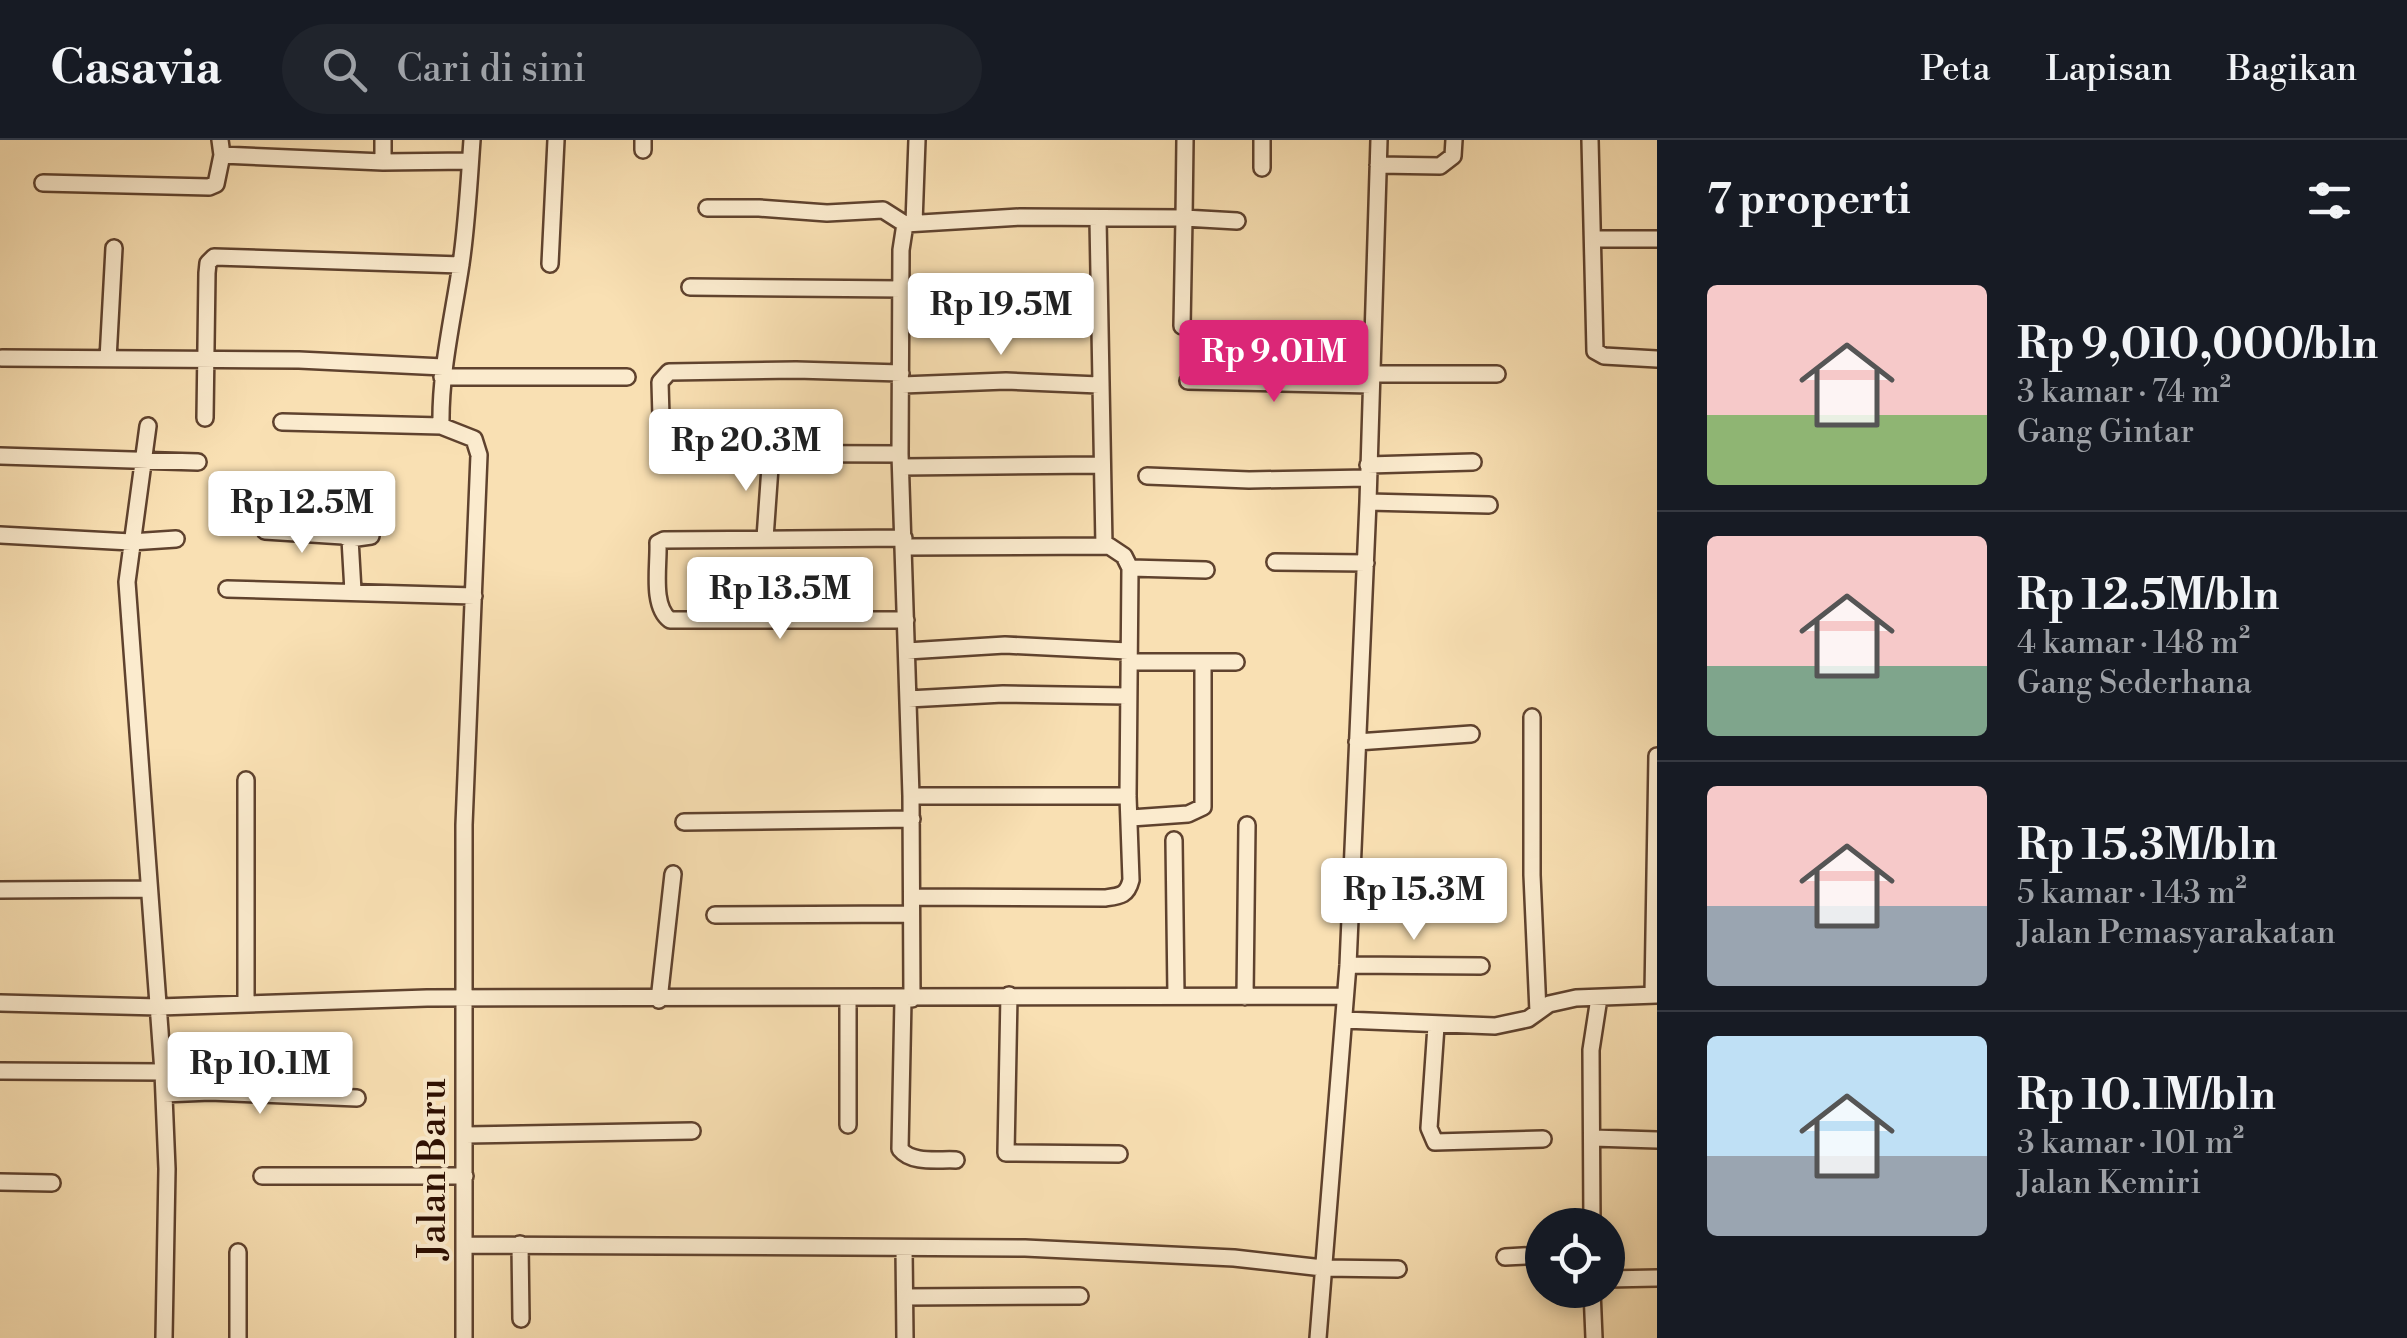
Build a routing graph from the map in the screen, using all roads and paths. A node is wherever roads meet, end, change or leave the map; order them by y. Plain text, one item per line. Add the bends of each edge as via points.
1 (300, 140) edge
2 (382, 140) edge
3 (472, 140) edge
4 (556, 140) edge
5 (916, 140) edge
6 (1186, 140) edge
7 (1262, 140) edge
8 (1379, 140) edge
9 (1454, 140) edge
10 (1590, 140) edge
11 (221, 148) edge
12 (300, 159) junction
13 (470, 160) junction
14 (383, 162) junction
15 (1378, 165) junction
16 (1262, 168) dead end
17 (43, 183) dead end
18 (707, 208) dead end
19 (1184, 218) junction
20 (1098, 219) junction
21 (1237, 221) dead end
22 (910, 224) junction
23 (1593, 239) junction
24 (1657, 239) edge
25 (114, 248) dead end
26 (550, 264) dead end
27 (460, 265) junction
28 (690, 287) dead end
29 (902, 296) junction
30 (1098, 303) junction
31 (1182, 326) dead end
32 (2, 358) edge
33 (108, 359) junction
34 (1657, 359) edge
35 (208, 360) junction
36 (443, 372) junction
37 (1497, 374) dead end
38 (628, 377) dead end
39 (902, 379) junction
40 (1371, 379) junction
41 (1188, 381) dead end
42 (1099, 385) junction
43 (205, 418) dead end
44 (282, 422) dead end
45 (148, 426) dead end
46 (440, 426) junction
47 (772, 453) junction
48 (0, 456) edge
49 (145, 460) junction
50 (901, 460) junction
51 (198, 462) dead end
52 (1473, 462) dead end
53 (1100, 465) junction
54 (1368, 471) junction
55 (1147, 476) dead end
56 (1368, 502) junction
57 (1488, 505) dead end
58 (266, 531) dead end
59 (0, 535) edge
60 (370, 536) dead end
61 (765, 538) junction
62 (176, 539) dead end
63 (350, 540) junction
64 (131, 542) junction
65 (905, 543) junction
66 (1104, 546) junction
67 (1275, 562) dead end
68 (1366, 564) junction
69 (1130, 568) junction
70 (1206, 570) dead end
71 (227, 589) dead end
72 (353, 592) junction
73 (474, 596) junction
74 (906, 620) junction
75 (907, 651) junction
76 (1128, 656) junction
77 (1203, 662) junction
78 (1236, 662) dead end
79 (1128, 696) junction
80 (908, 698) junction
81 (1532, 718) dead end
82 (1470, 734) dead end
83 (1357, 742) junction
84 (1657, 756) edge
85 (246, 780) dead end
86 (911, 796) junction
87 (1128, 796) junction
88 (1130, 818) junction
89 (912, 819) junction
90 (684, 822) dead end
91 (1246, 825) dead end
92 (1174, 840) dead end
93 (673, 874) dead end
94 (1350, 886) junction
95 (1486, 887) dead end
96 (149, 889) junction
97 (0, 890) edge
98 (912, 905) junction
99 (715, 915) dead end
100 (1348, 965) junction
101 (1480, 966) dead end
102 (1009, 995) junction
103 (1655, 995) edge
104 (1176, 996) junction
105 (1345, 996) junction
106 (1245, 997) junction
107 (848, 998) junction
108 (1599, 998) junction
109 (464, 999) junction
110 (908, 999) junction
111 (659, 1000) junction
112 (0, 1003) edge
113 (246, 1004) junction
114 (159, 1007) junction
115 (1538, 1012) junction
116 (1344, 1020) junction
117 (1436, 1026) junction
118 (0, 1071) edge
119 (163, 1072) junction
120 (164, 1094) junction
121 (357, 1098) dead end
122 (848, 1125) dead end
123 (692, 1131) dead end
124 (466, 1135) junction
125 (1593, 1138) junction
126 (1543, 1140) dead end
127 (1657, 1140) edge
128 (1120, 1154) dead end
129 (956, 1160) dead end
130 (262, 1176) dead end
131 (465, 1176) junction
132 (0, 1182) edge
133 (52, 1183) dead end
134 (1592, 1208) edge
135 (520, 1244) junction
136 (464, 1245) junction
137 (904, 1249) junction
138 (238, 1252) dead end
139 (1525, 1255) edge
140 (1505, 1256) dead end
141 (1323, 1268) junction
142 (1398, 1269) dead end
143 (1657, 1278) edge
144 (1625, 1279) edge
145 (1080, 1296) dead end
146 (906, 1298) junction
147 (1593, 1308) edge
148 (521, 1319) dead end
149 (164, 1338) edge
150 (238, 1338) edge
151 (464, 1338) edge
152 (905, 1338) edge
153 (1318, 1338) edge
154 (1594, 1338) edge

1 - 12 street
2 - 14 street
3 - 13 street
4 - 26 street
5 - 22 street
6 - 19 street
7 - 16 street
8 - 15 street
9 - 15 street via 1452,156 1440,166
10 - 23 street
11 - 12 street
11 - 17 street via 219,177 209,187
12 - 14 street
13 - 14 street
13 - 27 street
15 - 40 street
18 - 22 street via 883,210
19 - 20 street
19 - 21 street
19 - 31 street
20 - 22 street
20 - 30 street
22 - 29 street
23 - 24 street
23 - 34 street via 1595,351
25 - 33 street
27 - 35 street via 214,257 207,273
27 - 36 street
28 - 29 street
29 - 30 street
29 - 39 street
30 - 42 street
32 - 33 street
33 - 35 street
35 - 36 street
35 - 43 street
36 - 38 street
36 - 46 street
37 - 40 street
39 - 42 street
39 - 47 street via 669,372 660,382 662,454
39 - 50 street
40 - 41 street
40 - 54 street
42 - 53 street
44 - 46 street
45 - 49 street
46 - 73 street, Jalan Baru via 478,446
47 - 50 street
47 - 61 street
48 - 49 street
49 - 51 street
49 - 64 street
50 - 53 street
50 - 65 street
52 - 54 street
53 - 66 street
54 - 55 street via 1249,480
54 - 56 street
56 - 57 street
56 - 68 street
58 - 63 street
59 - 64 street
60 - 63 street
61 - 65 street
61 - 74 street via 658,543 662,614 670,620
62 - 64 street
63 - 72 street
64 - 96 street via 128,582
65 - 66 street
65 - 74 street
66 - 69 street via 1118,550
67 - 68 street
68 - 83 street
69 - 70 street
69 - 76 street
71 - 72 street
72 - 73 street
73 - 109 street, Jalan Baru
74 - 75 street
75 - 76 street via 1005,646
75 - 80 street
76 - 77 street
76 - 79 street
77 - 78 street
77 - 88 street via 1202,807
79 - 80 street
79 - 87 street
80 - 86 street
81 - 115 street
82 - 83 street
83 - 94 street
84 - 103 street
85 - 113 street
86 - 87 street
86 - 89 street
87 - 88 street
88 - 98 street via 1131,880 1121,896
89 - 90 street
89 - 98 street
91 - 106 street
92 - 104 street
93 - 111 street
94 - 95 street
94 - 100 street
96 - 97 street
96 - 114 street
98 - 99 street
98 - 110 street
100 - 101 street
100 - 105 street
102 - 104 street
102 - 110 street
102 - 128 street via 1006,1154
103 - 108 street
104 - 106 street
105 - 106 street
105 - 116 street
107 - 110 street
107 - 111 street
107 - 122 street
108 - 115 street via 1549,1004
108 - 125 street
109 - 111 street
109 - 113 street
109 - 124 street, Jalan Baru
110 - 129 street via 900,1149 914,1158
112 - 114 street
113 - 114 street
114 - 119 street
115 - 117 street via 1515,1023
116 - 117 street
116 - 141 street
117 - 126 street via 1429,1128 1434,1142
118 - 119 street
119 - 120 street
120 - 121 street
120 - 149 street
123 - 124 street
124 - 131 street, Jalan Baru
125 - 127 street
125 - 134 street
130 - 131 street
131 - 136 street, Jalan Baru
132 - 133 street
135 - 136 street
135 - 137 street
135 - 148 street
136 - 151 street, Jalan Baru
137 - 141 street via 1118,1251
137 - 146 street
138 - 150 street
139 - 140 street
141 - 142 street
141 - 153 street
143 - 144 street
145 - 146 street
146 - 152 street
147 - 154 street

